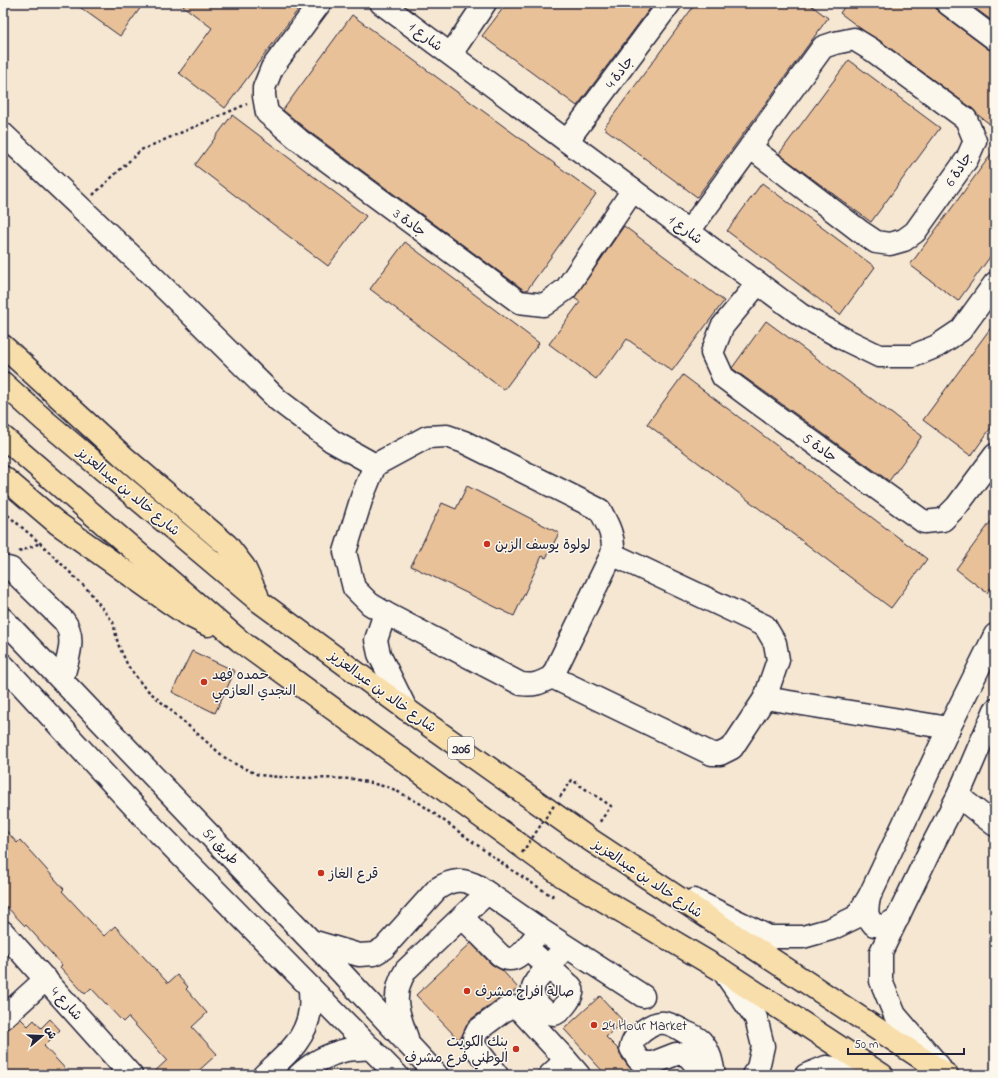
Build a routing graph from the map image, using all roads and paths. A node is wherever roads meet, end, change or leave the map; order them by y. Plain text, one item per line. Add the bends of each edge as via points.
1 (320, 3) edge
2 (381, 3) edge
3 (485, 3) edge
4 (670, 3) edge
5 (947, 3) edge
6 (995, 39) edge
7 (450, 54) junction
8 (264, 96) junction
9 (3, 134) edge
10 (567, 141) junction
11 (750, 147) junction
12 (633, 190) junction
13 (81, 207) junction
14 (689, 231) junction
15 (995, 282) edge
16 (758, 283) junction
17 (3, 346) edge
18 (3, 383) edge
19 (3, 437) edge
20 (995, 455) edge
21 (375, 466) junction
22 (3, 478) edge
23 (3, 511) edge
24 (40, 543) junction
25 (612, 554) junction
26 (9, 560) edge
27 (260, 602) junction
28 (385, 613) junction
29 (3, 619) edge
30 (995, 635) edge
31 (240, 640) junction
32 (3, 665) edge
33 (552, 677) junction
34 (62, 680) junction
35 (765, 698) junction
36 (406, 709) junction
37 (995, 710) edge
38 (949, 728) junction
39 (136, 757) junction
40 (156, 779) junction
41 (111, 781) junction
42 (958, 796) junction
43 (131, 803) junction
44 (611, 806) dead end
45 (995, 825) edge
46 (522, 853) dead end
47 (640, 873) junction
48 (487, 893) junction
49 (552, 896) dead end
50 (869, 897) junction
51 (462, 917) junction
52 (898, 918) junction
53 (541, 930) junction
54 (3, 932) edge
55 (312, 941) junction
56 (566, 946) junction
57 (384, 948) junction
58 (526, 948) junction
59 (406, 970) junction
60 (723, 971) junction
61 (46, 980) junction
62 (310, 987) junction
63 (642, 996) dead end
64 (3, 1018) edge
65 (409, 1045) junction
66 (293, 1048) junction
67 (371, 1048) junction
68 (573, 1068) edge
69 (304, 1071) edge
70 (131, 1075) edge
71 (264, 1075) edge
72 (397, 1075) edge
73 (437, 1075) edge
74 (497, 1075) edge
75 (550, 1075) edge
76 (698, 1075) edge
77 (714, 1075) edge
78 (754, 1075) edge
79 (806, 1075) edge
80 (881, 1075) edge
81 (947, 1075) edge

1 - 8 street, جادة 3 via 272,68 264,88
2 - 7 street, شارع 1
3 - 7 street
4 - 10 street, جادة 4
5 - 6 street
7 - 10 street, شارع 1
8 - 12 street, جادة 3 via 267,113 299,140 519,302 544,305 566,289
8 - 13 path via 141,150
9 - 13 street
10 - 12 street, شارع 1
11 - 11 street, جادة 6 via 824,47 854,39 966,119 975,141 967,159 915,232 904,240 890,244 876,242 861,232
11 - 14 street, جادة 6
12 - 14 street, شارع 1
13 - 21 street via 278,400 332,441
14 - 16 street, شارع 1
15 - 16 street, شارع 1 via 961,330 937,346 913,356 879,356 801,315
16 - 20 street, جادة 5 via 722,327 712,353 723,377 758,403 924,522 943,520 948,516
17 - 27 main road via 227,545 244,567
18 - 27 main road, شارع خالد بن عبدالعزيز / 206
19 - 31 main road
21 - 25 street via 426,437 447,436 464,442 600,510 612,541
21 - 28 street via 362,497 345,552 354,588 370,604
22 - 31 main road via 57,523 186,614
23 - 24 path
24 - 26 path
24 - 49 path via 89,591 113,622 118,644 128,666 144,687 224,757 259,775 354,779 391,788 422,804 510,870
25 - 33 street
25 - 35 street via 765,626 775,643 778,660
26 - 34 street via 11,569 68,626 71,645
27 - 36 main road, شارع خالد بن عبدالعزيز / 206
28 - 33 street via 521,684 531,686
28 - 36 street via 376,640 378,654
29 - 34 street, طريق 51
30 - 38 street
31 - 60 main road via 564,877
32 - 41 street
33 - 35 street via 712,754 720,754 732,748
34 - 39 street, طريق 51
35 - 38 street
36 - 47 main road, شارع خالد بن عبدالعزيز / 206
37 - 42 street
38 - 50 street
39 - 40 street, طريق 51
39 - 41 street
40 - 43 street
40 - 55 street, طريق 51
41 - 43 street
42 - 45 street
42 - 52 street via 930,848
43 - 62 street
44 - 46 path, bridge via 572,780
47 - 50 street via 769,937 803,938 831,929 856,917
47 - 81 main road, شارع خالد بن عبدالعزيز / 206
48 - 51 street
48 - 53 street
48 - 57 street via 471,883 462,881 445,884 437,889
50 - 52 street via 867,911 874,926 882,927
51 - 58 street via 504,958 513,960
51 - 59 street
52 - 81 street via 881,952 881,981 895,1015
53 - 56 street
53 - 58 street
54 - 61 street, شارع 4
55 - 57 street via 359,955 374,954
55 - 65 street, طريق 51
56 - 58 street via 549,967
56 - 63 street
57 - 59 street via 386,960 395,968
59 - 65 street via 400,979 396,999 397,1010
60 - 78 street via 756,1018 763,1046
60 - 80 main road
61 - 64 street
61 - 70 street, شارع 4
62 - 66 street via 310,1009 306,1024
62 - 67 street
65 - 73 street, طريق 51
66 - 69 street
66 - 71 street
67 - 69 street via 347,1050 330,1055
67 - 72 street
68 - 74 street via 520,1010 513,1007 506,1009 478,1030 474,1038 475,1047
68 - 75 street
76 - 77 street via 695,1064 686,1054 676,1054 644,1064 631,1048 633,1040 652,1024 660,1022 674,1026 700,1040 711,1059
79 - 80 street via 826,1067

